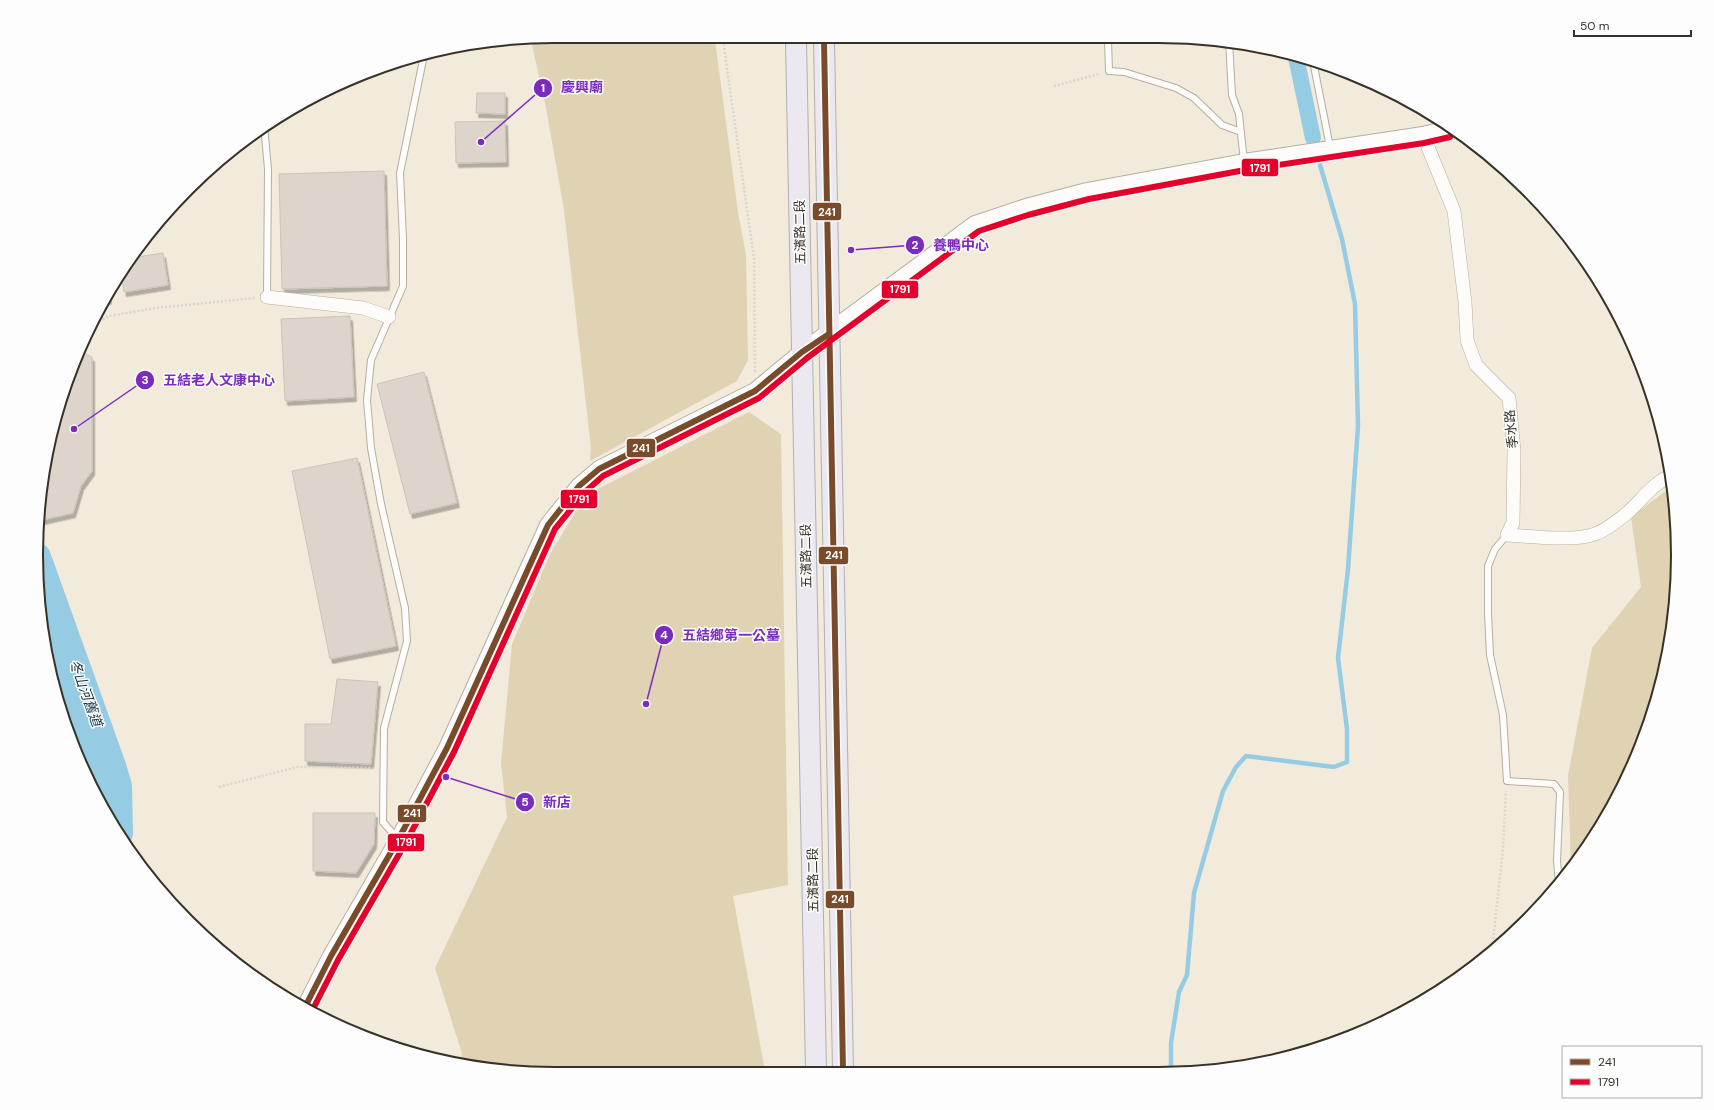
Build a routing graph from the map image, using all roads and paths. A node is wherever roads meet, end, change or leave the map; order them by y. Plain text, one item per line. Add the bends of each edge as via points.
1 (723, 43) edge
2 (796, 43) edge
3 (824, 43) edge
4 (1108, 43) edge
5 (1229, 48) edge
6 (423, 60) edge
7 (1314, 67) edge
8 (1109, 71) junction
9 (1054, 86) dead end
10 (1444, 130) edge
11 (1241, 132) junction
12 (265, 133) edge
13 (1423, 135) junction
14 (1330, 149) junction
15 (1244, 162) junction
16 (267, 297) junction
17 (389, 317) junction
18 (101, 320) edge
19 (829, 334) junction
20 (802, 352) junction
21 (755, 392) junction
22 (1665, 479) edge
23 (1507, 535) junction
24 (384, 768) junction
25 (1507, 781) junction
26 (219, 787) dead end
27 (398, 840) junction
28 (1558, 876) edge
29 (1493, 943) edge
30 (307, 1002) edge
31 (816, 1067) edge
32 (843, 1067) edge

1 - 21 path via 754,259
2 - 20 main road, 五濱路二段
3 - 19 main road, 五濱路二段
4 - 8 lane
5 - 11 lane via 1232,95 1239,114
6 - 17 lane via 400,173 403,286
7 - 14 lane
8 - 9 path
8 - 11 lane via 1124,72 1176,88 1194,98 1222,126
10 - 13 street
11 - 15 lane
12 - 16 lane via 268,169
13 - 14 street
13 - 23 street, 季水路 via 1454,211 1467,340 1476,365 1509,398 1514,451 1514,523
14 - 15 street
15 - 19 street via 1087,191 975,224
16 - 17 street via 363,308
16 - 18 path via 156,308 109,316
17 - 24 lane via 371,360 366,400 381,504 405,608 407,641 384,728
19 - 20 street
19 - 32 main road, 五濱路二段
20 - 21 street
20 - 31 main road, 五濱路二段
21 - 27 street via 599,469 578,486 548,525 447,748
22 - 23 street via 1625,514 1596,534 1581,538
23 - 25 lane via 1496,549 1488,566 1490,655 1503,714
24 - 26 path via 297,768
24 - 27 lane via 383,822
25 - 28 lane via 1554,784 1560,792
25 - 29 path via 1503,850
27 - 30 street via 330,956

